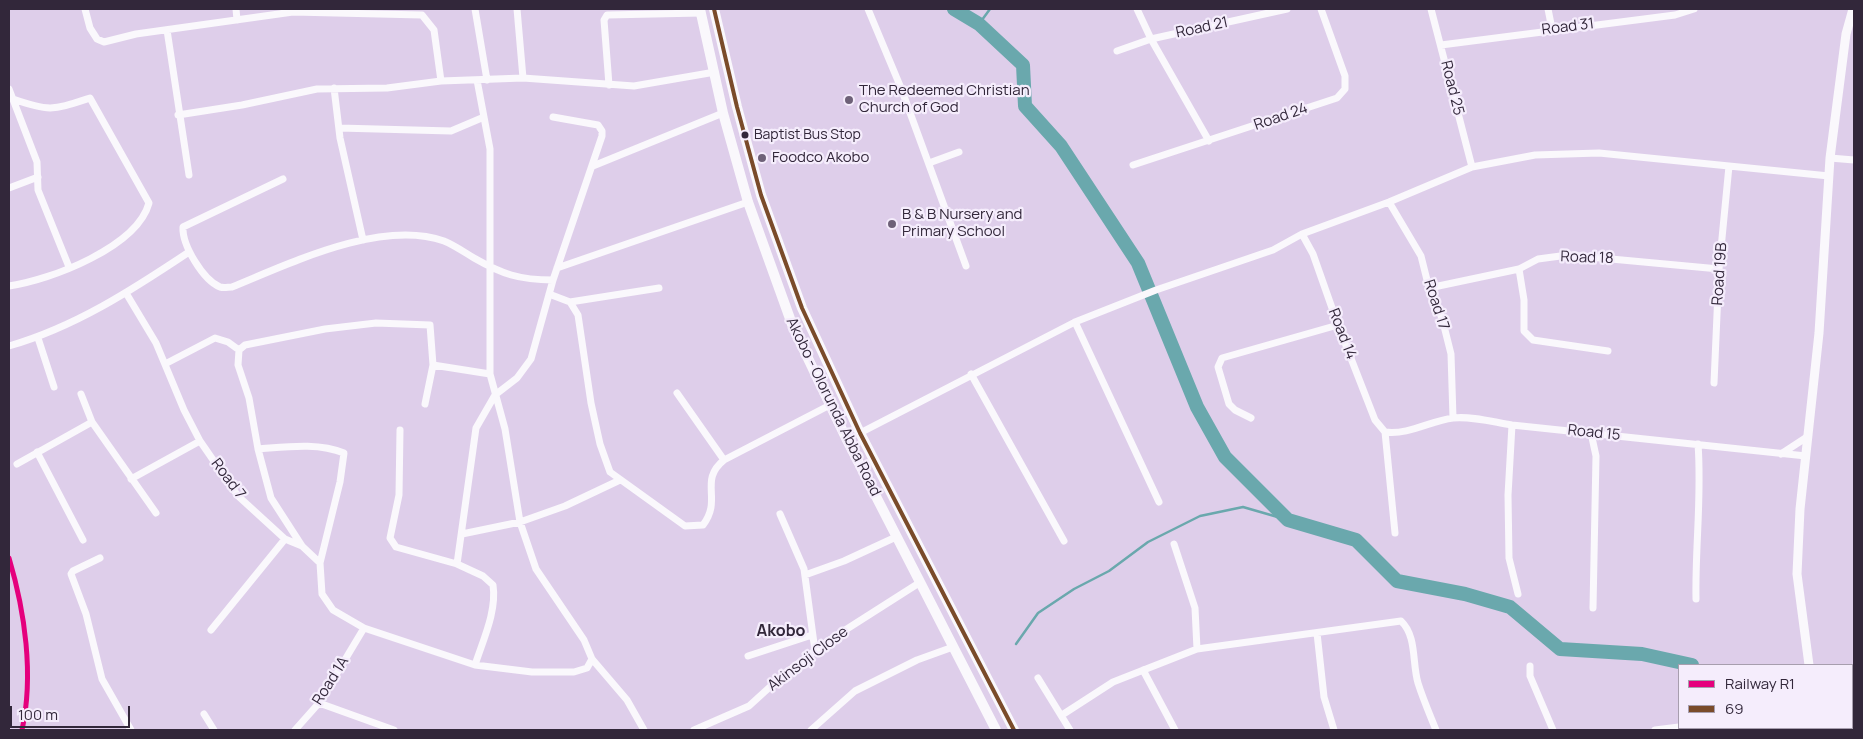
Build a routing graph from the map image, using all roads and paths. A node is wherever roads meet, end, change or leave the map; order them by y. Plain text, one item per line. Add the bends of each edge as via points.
1 (86, 9) edge
2 (236, 9) edge
3 (475, 9) edge
4 (517, 9) edge
5 (714, 9) edge
6 (868, 9) edge
7 (1137, 9) edge
8 (1282, 9) edge
9 (1322, 9) edge
10 (1431, 9) edge
11 (1548, 9) edge
12 (1694, 9) edge
13 (1853, 9) edge
14 (383, 11) edge
15 (700, 11) edge
16 (237, 20) junction
17 (1552, 29) junction
18 (167, 30) junction
19 (1151, 39) junction
20 (1441, 45) junction
21 (1117, 51) dead end
22 (715, 72) junction
23 (523, 78) junction
24 (477, 80) junction
25 (487, 80) junction
26 (441, 81) junction
27 (609, 85) junction
28 (334, 88) junction
29 (11, 96) edge
30 (723, 113) junction
31 (178, 115) junction
32 (484, 117) junction
33 (553, 117) dead end
34 (338, 128) junction
35 (1209, 141) junction
36 (959, 152) dead end
37 (1830, 158) junction
38 (1854, 160) edge
39 (929, 163) junction
40 (1133, 165) dead end
41 (593, 166) junction
42 (1729, 166) junction
43 (1472, 167) junction
44 (754, 168) junction
45 (740, 172) junction
46 (188, 175) dead end
47 (1829, 176) junction
48 (38, 177) junction
49 (283, 179) dead end
50 (9, 188) edge
51 (748, 202) junction
52 (1388, 202) junction
53 (1302, 234) junction
54 (363, 240) junction
55 (189, 252) junction
56 (966, 266) dead end
57 (69, 267) junction
58 (491, 268) junction
59 (557, 268) junction
60 (1519, 269) junction
61 (1719, 269) junction
62 (553, 280) junction
63 (9, 286) edge
64 (659, 288) dead end
65 (1429, 288) junction
66 (126, 293) junction
67 (549, 294) junction
68 (570, 302) junction
69 (1075, 322) junction
70 (1338, 325) junction
71 (38, 338) junction
72 (9, 346) edge
73 (239, 350) junction
74 (1608, 351) dead end
75 (165, 364) junction
76 (433, 365) junction
77 (490, 374) junction
78 (971, 374) junction
79 (1714, 383) dead end
80 (54, 387) dead end
81 (677, 393) dead end
82 (81, 394) dead end
83 (495, 395) junction
84 (425, 404) dead end
85 (830, 405) junction
86 (1251, 418) dead end
87 (1454, 418) junction
88 (92, 422) junction
89 (1512, 425) junction
90 (400, 430) dead end
91 (1385, 432) junction
92 (860, 433) junction
93 (1591, 433) junction
94 (1807, 437) junction
95 (200, 441) junction
96 (1698, 444) junction
97 (258, 449) junction
98 (37, 452) junction
99 (1780, 454) junction
100 (1806, 456) junction
101 (724, 460) junction
102 (17, 464) dead end
103 (131, 479) junction
104 (620, 480) junction
105 (1159, 502) dead end
106 (156, 513) dead end
107 (780, 514) dead end
108 (520, 522) junction
109 (1395, 533) dead end
110 (462, 534) junction
111 (896, 537) junction
112 (285, 539) junction
113 (83, 540) dead end
114 (1064, 541) dead end
115 (1174, 544) dead end
116 (302, 546) junction
117 (100, 558) dead end
118 (925, 560) junction
119 (320, 563) junction
120 (457, 564) junction
121 (911, 568) junction
122 (805, 575) junction
123 (919, 583) junction
124 (1518, 594) dead end
125 (1696, 599) dead end
126 (1593, 608) dead end
127 (364, 628) junction
128 (211, 630) dead end
129 (1317, 633) junction
130 (812, 635) junction
131 (952, 646) junction
132 (1197, 648) junction
133 (815, 651) junction
134 (748, 656) dead end
135 (592, 660) junction
136 (1809, 664) edge
137 (475, 665) junction
138 (1530, 666) dead end
139 (1143, 670) junction
140 (1038, 678) dead end
141 (319, 703) junction
142 (204, 714) dead end
143 (1062, 715) junction
144 (1678, 727) edge
145 (131, 730) edge
146 (214, 730) edge
147 (295, 730) edge
148 (394, 730) edge
149 (644, 730) edge
150 (694, 730) edge
151 (811, 730) edge
152 (996, 730) edge
153 (1014, 730) edge
154 (1070, 730) edge
155 (1175, 730) edge
156 (1334, 730) edge
157 (1436, 730) edge
158 (1553, 730) edge
159 (1654, 730) edge

1 - 18 street via 90,28 103,42
2 - 16 street
3 - 25 street
4 - 23 street
5 - 44 main road, Akobo - Olorunda Abba Road
6 - 39 street
7 - 19 street
8 - 19 street, Road 21
9 - 35 street, Road 24 via 1345,76 1345,89 1338,98
10 - 20 street, Road 25
11 - 17 street
12 - 17 street, Road 31 via 1675,15
13 - 37 street via 1846,34
14 - 16 street via 313,11
14 - 26 street via 422,15 428,20 434,30
15 - 22 main road, Akobo - Olorunda Abba Road
15 - 27 street via 607,15 604,20
16 - 18 street
17 - 20 street, Road 31
18 - 31 street
19 - 21 street, Road 21
19 - 35 street
20 - 43 street, Road 25
22 - 27 street via 634,86
22 - 30 main road, Akobo - Olorunda Abba Road
23 - 25 street
23 - 27 street
24 - 25 street
24 - 26 street
24 - 32 street
26 - 28 street via 386,88
28 - 31 street
28 - 34 street
29 - 48 street via 37,162
29 - 57 street via 42,109 58,108 90,98 149,203 146,214 112,246
30 - 41 street
30 - 45 main road, Akobo - Olorunda Abba Road
31 - 46 street
32 - 34 street via 451,130
32 - 58 street via 490,149
33 - 41 street via 601,128 602,136
34 - 54 street
35 - 40 street, Road 24
36 - 39 street
37 - 38 street
37 - 47 street
39 - 56 street
41 - 59 street
42 - 43 street via 1571,152
42 - 47 street
42 - 61 street, Road 19B
43 - 52 street
44 - 45 main road
44 - 92 main road, Akobo - Olorunda Abba Road via 802,308
45 - 51 main road, Akobo - Olorunda Abba Road
47 - 94 street via 1819,333
48 - 50 street
48 - 57 street via 38,190
49 - 55 street via 183,227
51 - 59 street
51 - 85 main road, Akobo - Olorunda Abba Road via 791,322
52 - 53 street
52 - 65 street, Road 17 via 1421,256
53 - 69 street via 1273,250
53 - 70 street, Road 14 via 1313,254
54 - 55 street via 296,261 232,287 222,287 211,281
54 - 58 street via 394,234 431,237
55 - 66 street
57 - 63 street
58 - 62 street via 519,278
58 - 77 street
59 - 62 street
60 - 61 street, Road 18 via 1538,259 1568,255
60 - 65 street, Road 18
60 - 74 street via 1524,331 1533,340
61 - 79 street, Road 19B
62 - 67 street
64 - 68 street
65 - 87 street, Road 17 via 1442,318 1451,354
66 - 71 street
66 - 75 street, Road 7
67 - 68 street
67 - 83 street via 531,359 517,378
68 - 104 street via 578,315 602,452 610,472
69 - 78 street
69 - 105 street
70 - 86 street via 1222,358 1218,372 1229,404
70 - 91 street, Road 14 via 1375,420
71 - 72 street
71 - 80 street
73 - 75 street via 215,338
73 - 76 street via 245,345 325,329 376,323 430,325
73 - 97 street via 238,365 249,398
75 - 95 street, Road 7
76 - 77 street
76 - 84 street
77 - 83 street
78 - 92 street
78 - 114 street
81 - 101 street
82 - 88 street
83 - 108 street via 506,437
83 - 110 street via 476,428
85 - 101 street
85 - 111 main road, Akobo - Olorunda Abba Road
87 - 89 street, Road 15
87 - 91 street, Road 15 via 1397,434
88 - 98 street
88 - 103 street
89 - 93 street, Road 15
89 - 124 street via 1509,558
90 - 120 street via 399,495 390,538 396,547 403,550
91 - 109 street
92 - 118 main road, Akobo - Olorunda Abba Road
93 - 96 street, Road 15
93 - 126 street via 1596,456
94 - 99 street
94 - 100 street
95 - 103 street
95 - 112 street, Road 7 via 238,496
96 - 99 street, Road 15
96 - 125 street
97 - 116 street via 271,498
97 - 119 street via 297,446 344,453
98 - 102 street
98 - 113 street
99 - 100 street, Road 15
100 - 136 street via 1797,574
101 - 104 street via 711,474 714,501 709,518 703,525 685,526
103 - 106 street
104 - 108 street via 565,506
107 - 122 street
108 - 110 street
108 - 135 street via 536,569 584,640
110 - 120 street
111 - 121 main road, Akobo - Olorunda Abba Road
111 - 122 street
112 - 116 street, Road 7
112 - 128 street
115 - 132 street via 1195,608
116 - 119 street, Road 7
117 - 145 street via 73,570 71,574 86,614 102,679
118 - 121 main road
118 - 153 main road, Akobo - Olorunda Abba Road
119 - 127 street via 322,594 333,610
120 - 137 street via 483,576 493,585 493,609
121 - 123 main road, Akobo - Olorunda Abba Road
122 - 130 street
123 - 131 main road, Akobo - Olorunda Abba Road
123 - 133 street, Akinsoji Close
127 - 137 street
127 - 141 street, Road 1A
129 - 132 street
129 - 156 street via 1324,697
129 - 157 street via 1401,621 1408,627 1417,679
130 - 133 street
130 - 134 street
131 - 151 street via 855,691
131 - 152 main road, Akobo - Olorunda Abba Road
132 - 139 street
133 - 150 street, Akinsoji Close via 749,706
135 - 137 street via 587,668 574,672 532,672
135 - 149 street via 627,700
138 - 158 street via 1530,676
139 - 143 street via 1114,682
139 - 155 street
140 - 143 street
141 - 147 street, Road 1A
141 - 148 street
142 - 146 street
143 - 154 street
144 - 159 street

